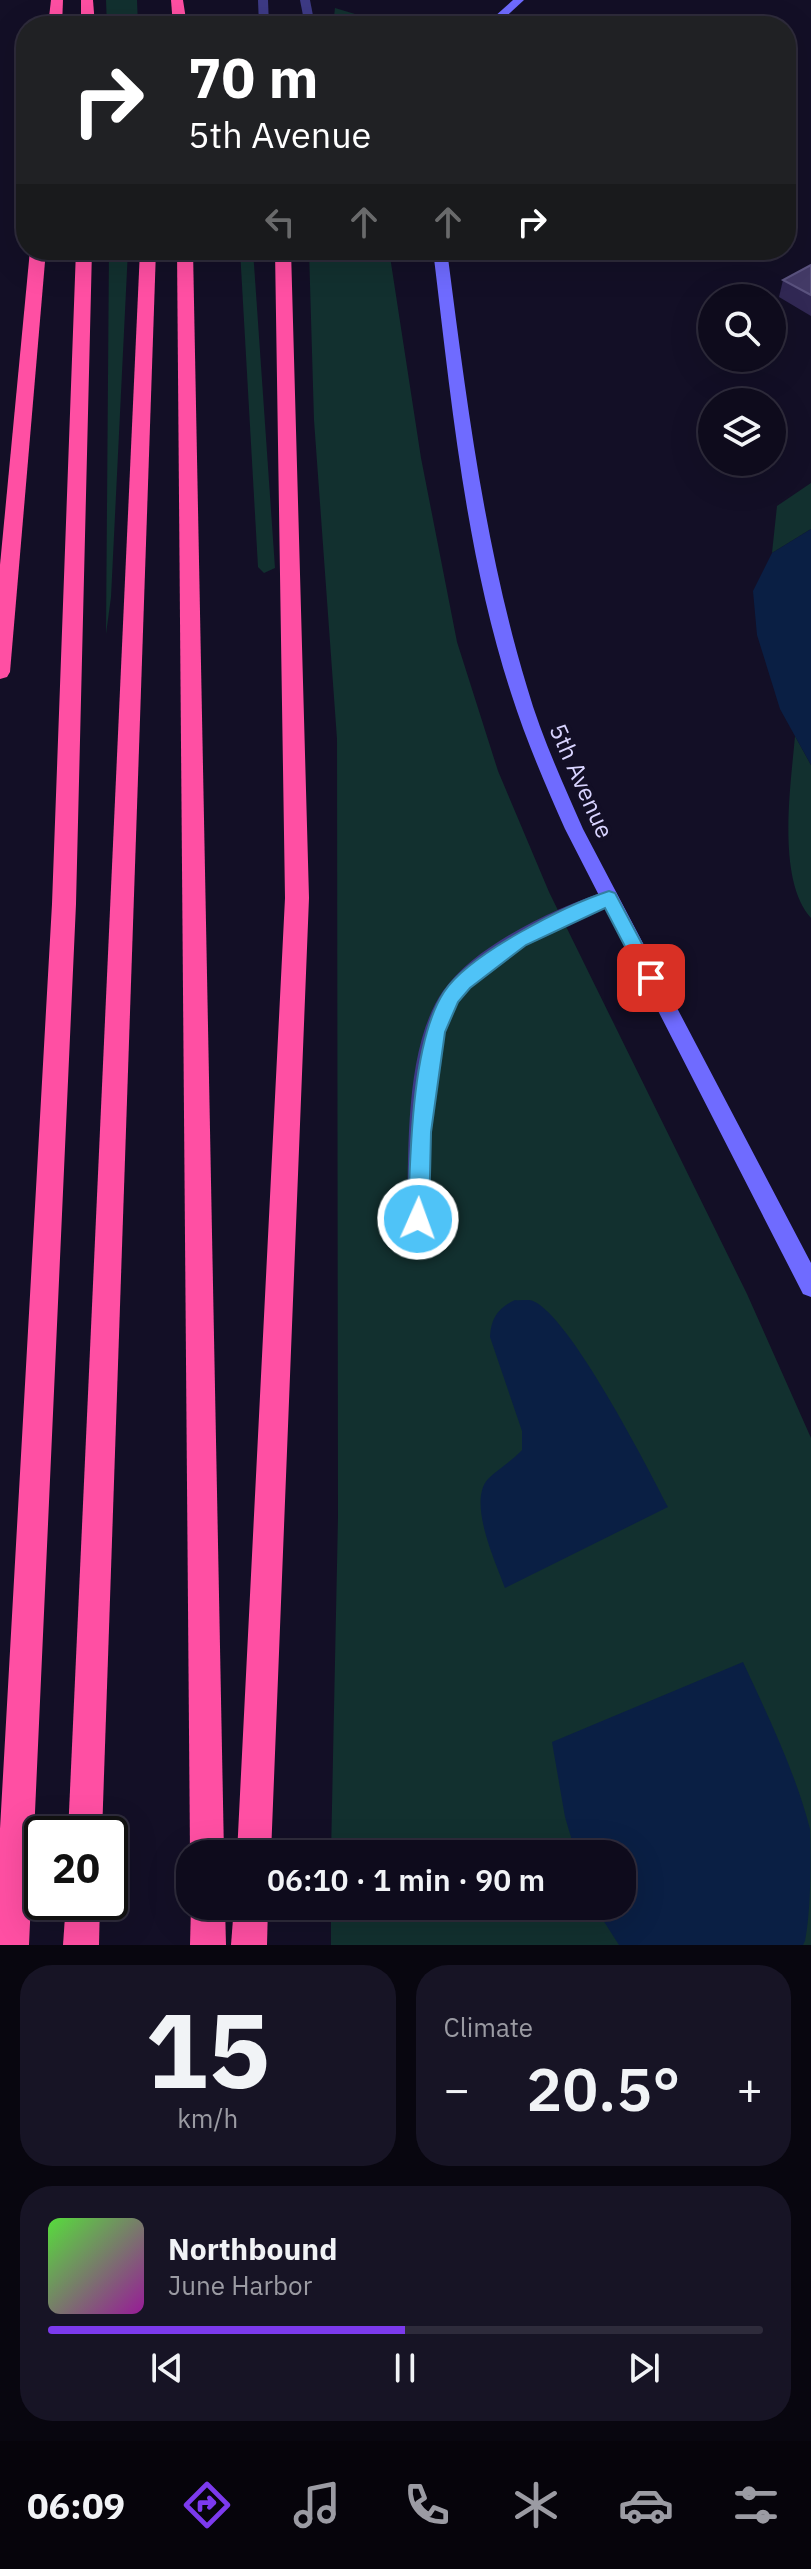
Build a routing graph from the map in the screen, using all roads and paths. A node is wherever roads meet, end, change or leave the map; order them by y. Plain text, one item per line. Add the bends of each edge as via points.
1 (519, 0) edge
2 (501, 16) edge
3 (37, 260) edge
4 (84, 260) edge
5 (148, 260) edge
6 (185, 260) edge
7 (283, 260) edge
8 (441, 260) edge
9 (0, 672) edge
10 (609, 898) junction
11 (418, 1219) dead end
12 (811, 1286) edge
13 (86, 1816) edge
14 (207, 1840) edge
15 (255, 1840) edge
16 (82, 1920) edge
17 (208, 1920) edge
18 (250, 1920) edge
19 (11, 1945) edge
20 (81, 1945) edge
21 (208, 1945) edge
22 (249, 1945) edge

1 - 2 street
3 - 9 highway
4 - 19 highway via 64,904
5 - 13 highway
6 - 14 highway
7 - 15 highway via 297,898
8 - 10 street, 5th Avenue via 468,466 498,613 553,787
10 - 11 lane via 520,940 451,997 435,1032 421,1132
10 - 12 street, 5th Avenue
16 - 20 highway
17 - 21 highway
18 - 22 highway

